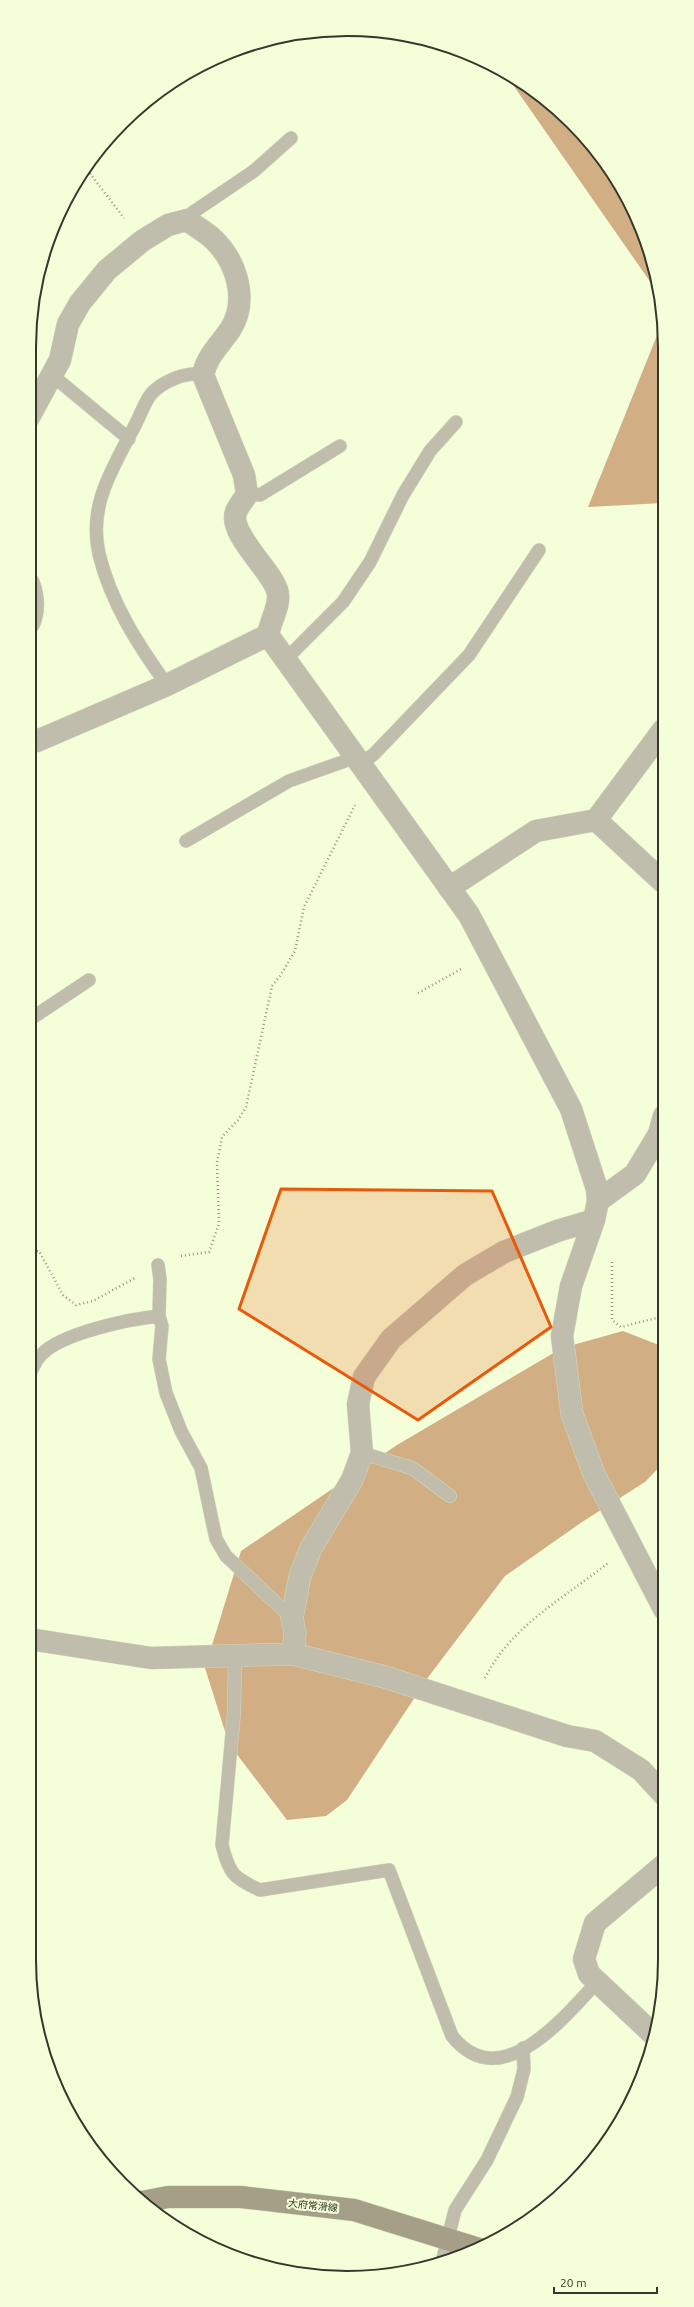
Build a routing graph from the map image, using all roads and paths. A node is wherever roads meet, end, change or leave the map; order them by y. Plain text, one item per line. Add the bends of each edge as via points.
1 (291, 138) dead end
2 (89, 172) edge
3 (187, 220) junction
4 (142, 241) junction
5 (203, 375) junction
6 (52, 376) junction
7 (36, 404) edge
8 (456, 422) dead end
9 (128, 439) junction
10 (340, 446) dead end
11 (247, 494) junction
12 (539, 550) dead end
13 (268, 635) junction
14 (286, 659) junction
15 (167, 685) junction
16 (658, 737) edge
17 (36, 742) edge
18 (357, 759) junction
19 (374, 782) junction
20 (596, 820) junction
21 (186, 841) dead end
22 (658, 877) edge
23 (449, 888) junction
24 (489, 954) junction
25 (89, 980) dead end
26 (418, 993) dead end
27 (36, 1015) edge
28 (658, 1136) edge
29 (596, 1210) junction
30 (36, 1251) edge
31 (612, 1259) dead end
32 (158, 1265) junction
33 (159, 1316) junction
34 (658, 1318) edge
35 (36, 1364) edge
36 (362, 1453) junction
37 (450, 1496) dead end
38 (631, 1545) junction
39 (658, 1597) edge
40 (292, 1618) junction
41 (36, 1640) edge
42 (293, 1654) junction
43 (236, 1656) junction
44 (474, 1707) junction
45 (658, 1788) edge
46 (658, 1870) edge
47 (597, 1982) junction
48 (649, 2031) edge
49 (523, 2048) junction
50 (150, 2200) edge
51 (449, 2239) junction
52 (469, 2246) edge
53 (444, 2255) edge

1 - 3 lane via 254,171 192,213
2 - 4 path
3 - 4 street via 168,225
3 - 5 street via 212,238 228,257 236,276 240,297 238,315 206,362
4 - 6 street via 108,270 80,303 68,324 60,360
5 - 9 lane via 194,373 174,379 151,394
5 - 11 street via 244,475
6 - 7 street
6 - 9 lane
8 - 14 lane via 430,451 403,494 370,562 343,602
9 - 15 lane via 101,493 95,527 98,548 119,608 140,648
10 - 11 lane via 260,495
11 - 13 street via 235,513 236,526 277,590 278,603
12 - 18 lane via 469,655 374,754
13 - 14 street
13 - 15 street
14 - 18 street
15 - 17 street
16 - 20 street
18 - 19 street
18 - 21 lane via 289,780
19 - 23 street
19 - 32 path via 360,795 304,907 295,951 272,986 246,1107 222,1137 217,1163 219,1224 209,1252 172,1258
20 - 22 street
20 - 23 street via 536,831
23 - 24 street via 469,915
24 - 26 path
24 - 29 street via 571,1109 597,1189
25 - 27 lane
28 - 29 street via 635,1174
29 - 36 street via 557,1231 504,1252 465,1275 391,1339 364,1376 358,1404
29 - 38 street via 571,1286 562,1336 572,1414 594,1474
30 - 32 path via 39,1251 63,1295 76,1305 93,1301
31 - 34 path via 612,1320 621,1327
32 - 33 lane
33 - 35 lane via 130,1319 56,1344 41,1355
33 - 40 lane via 162,1326 159,1360 166,1393 181,1431 200,1468 216,1539 226,1556
36 - 37 lane via 412,1468
36 - 40 street via 352,1480 308,1555 300,1576
38 - 39 street
38 - 44 path via 539,1613 500,1653 485,1677
40 - 42 street via 295,1633
41 - 43 street via 151,1658
42 - 43 street
42 - 44 street via 385,1677
43 - 49 lane via 234,1712 222,1845 227,1866 241,1881 260,1890 389,1870 452,2036 463,2050 481,2058 510,2057
44 - 45 street via 567,1736 595,1741 641,1770
46 - 47 street via 596,1923 584,1959 589,1974
47 - 48 street
47 - 49 lane via 549,2032
49 - 51 lane via 524,2069 517,2097 487,2160 455,2210
50 - 51 main road, 大府常滑線 via 168,2197 241,2197 354,2210
51 - 52 main road, 大府常滑線
51 - 53 lane

